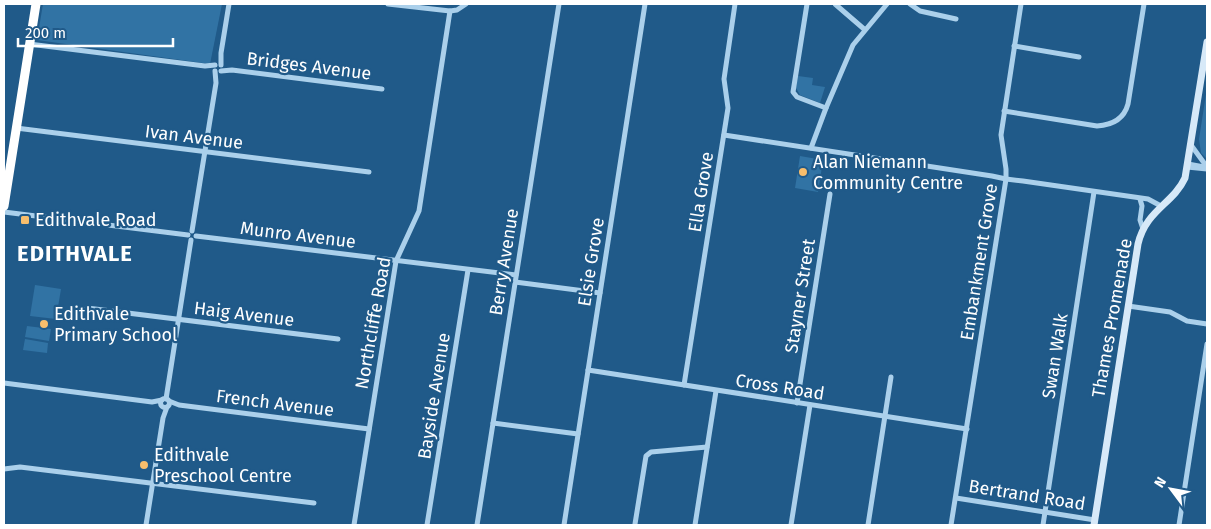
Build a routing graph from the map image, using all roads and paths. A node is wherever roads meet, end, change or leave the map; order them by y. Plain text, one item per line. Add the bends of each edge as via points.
1 (36, 4) edge
2 (229, 4) edge
3 (388, 4) edge
4 (466, 4) edge
5 (559, 4) edge
6 (645, 4) edge
7 (735, 4) edge
8 (807, 4) edge
9 (835, 4) edge
10 (887, 4) edge
11 (910, 4) edge
12 (1021, 4) edge
13 (1144, 4) edge
14 (450, 12) junction
15 (956, 18) dead end
16 (864, 29) junction
17 (1207, 42) edge
18 (29, 44) junction
19 (1014, 46) junction
20 (1079, 57) dead end
21 (218, 68) junction
22 (382, 88) dead end
23 (826, 108) junction
24 (1004, 111) junction
25 (16, 128) junction
26 (724, 135) junction
27 (1191, 145) junction
28 (814, 149) junction
29 (205, 152) junction
30 (8, 160) edge
31 (1188, 166) junction
32 (1207, 168) edge
33 (369, 172) dead end
34 (1006, 178) junction
35 (1094, 192) junction
36 (830, 194) dead end
37 (1140, 199) junction
38 (4, 206) edge
39 (1159, 208) junction
40 (4, 212) edge
41 (1143, 229) junction
42 (192, 236) junction
43 (396, 261) junction
44 (468, 270) junction
45 (516, 275) junction
46 (515, 282) junction
47 (600, 293) junction
48 (1128, 306) junction
49 (87, 308) dead end
50 (178, 320) junction
51 (1207, 324) edge
52 (338, 339) dead end
53 (1207, 344) edge
54 (588, 370) junction
55 (891, 377) dead end
56 (4, 383) edge
57 (684, 386) junction
58 (716, 391) junction
59 (165, 403) junction
60 (797, 403) junction
61 (810, 405) junction
62 (884, 416) junction
63 (493, 423) junction
64 (369, 428) junction
65 (967, 429) junction
66 (578, 434) junction
67 (707, 447) junction
68 (4, 469) edge
69 (153, 483) junction
70 (956, 498) junction
71 (314, 503) dead end
72 (1045, 512) junction
73 (1094, 522) edge
74 (635, 524) dead end
75 (146, 525) edge
76 (354, 525) edge
77 (428, 525) edge
78 (477, 525) edge
79 (564, 525) edge
80 (695, 525) edge
81 (791, 525) edge
82 (868, 525) edge
83 (951, 525) edge
84 (1043, 525) edge
85 (1179, 525) edge

1 - 18 highway
2 - 21 street
3 - 14 street
4 - 14 street
5 - 45 street, Berry Avenue
6 - 47 street, Elsie Grove
7 - 26 street, Ella Grove via 724,79 728,108
8 - 23 street via 794,92 797,97
9 - 16 street
10 - 16 street
11 - 15 street via 920,11
12 - 19 street, Embankment Grove
13 - 24 street via 1128,104 1122,117 1097,126
14 - 43 street, Northcliffe Road via 419,211
16 - 23 street via 853,45
17 - 27 main road, Thames Promenade
18 - 21 street, Bridges Avenue
18 - 25 highway
19 - 20 street
19 - 24 street, Embankment Grove
21 - 22 street, Bridges Avenue
21 - 29 street
23 - 28 street
24 - 34 street, Embankment Grove via 1000,135
25 - 29 street, Ivan Avenue
25 - 30 highway
26 - 28 street
26 - 57 street, Ella Grove
27 - 31 main road, Thames Promenade
27 - 32 street
28 - 34 street
29 - 33 street, Ivan Avenue
29 - 42 street
30 - 38 highway
31 - 32 street
31 - 39 main road, Thames Promenade via 1180,187
34 - 35 street
34 - 65 street, Embankment Grove
35 - 37 street
35 - 72 street, Swan Walk
36 - 60 street, Stayner Street
37 - 39 street via 1151,200
37 - 41 street
39 - 41 main road, Thames Promenade
40 - 42 street, Munro Avenue
41 - 48 main road, Thames Promenade via 1137,246
42 - 43 street, Munro Avenue
42 - 50 street
43 - 44 street, Munro Avenue
43 - 64 street, Northcliffe Road
44 - 45 street, Munro Avenue
44 - 77 street, Bayside Avenue
45 - 46 street, Berry Avenue
46 - 47 street
46 - 63 street, Berry Avenue
47 - 54 street, Elsie Grove
48 - 51 street via 1170,312 1187,321
48 - 73 main road, Thames Promenade
49 - 50 street, Haig Avenue
50 - 52 street, Haig Avenue
50 - 59 street
53 - 85 street
54 - 57 street, Cross Road
54 - 66 street, Elsie Grove
55 - 62 street
56 - 59 street, French Avenue
57 - 58 street, Cross Road
58 - 60 street, Cross Road
58 - 67 street
59 - 64 street, French Avenue
59 - 69 street
60 - 61 street, Cross Road
61 - 62 street, Cross Road
61 - 81 street
62 - 65 street, Cross Road
62 - 82 street
63 - 66 street
63 - 78 street, Berry Avenue
64 - 76 street, Northcliffe Road
65 - 70 street, Embankment Grove
66 - 79 street, Elsie Grove
67 - 74 street via 651,452 646,456
67 - 80 street
68 - 69 street via 20,467
69 - 71 street
69 - 75 street
70 - 72 street, Bertrand Road
70 - 83 street, Embankment Grove
72 - 73 street, Bertrand Road
72 - 84 street, Swan Walk

